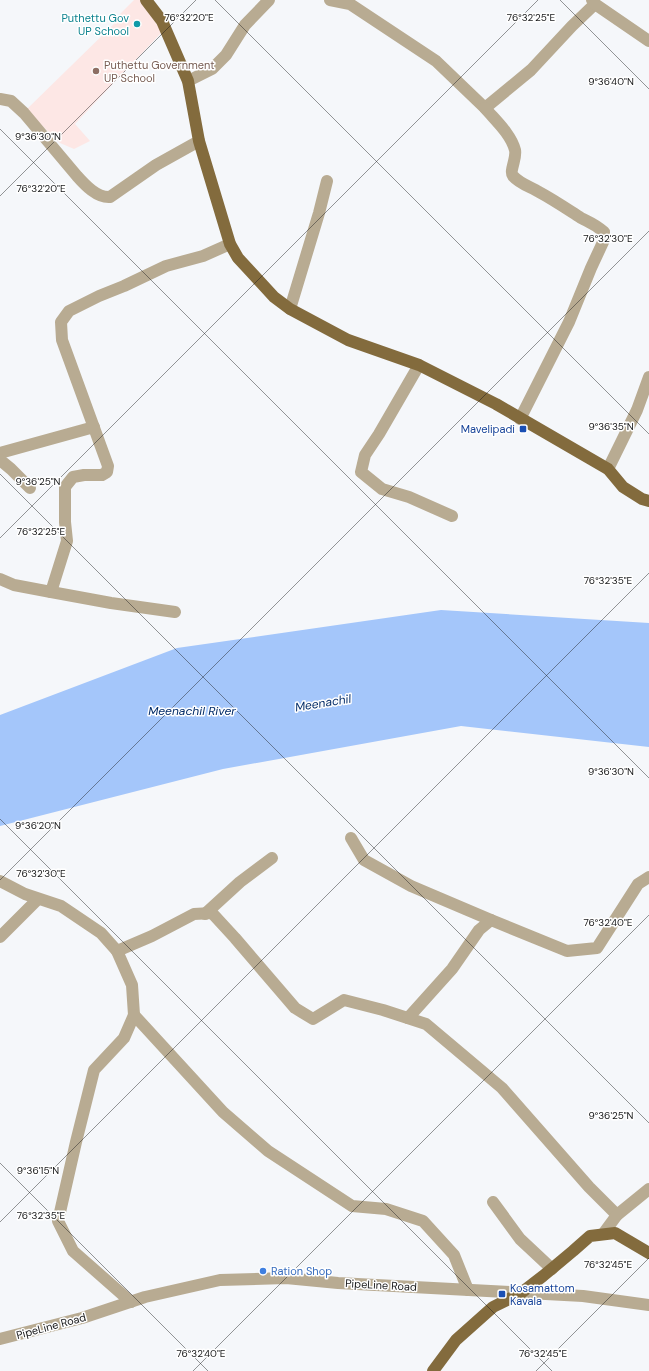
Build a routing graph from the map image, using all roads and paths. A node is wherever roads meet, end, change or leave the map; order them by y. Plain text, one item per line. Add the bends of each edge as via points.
1 (146, 0) edge
2 (269, 0) edge
3 (330, 0) edge
4 (594, 2) edge
5 (649, 41) edge
6 (188, 81) junction
7 (0, 99) edge
8 (485, 108) junction
9 (199, 141) junction
10 (327, 181) dead end
11 (230, 244) junction
12 (290, 309) junction
13 (419, 365) junction
14 (649, 377) edge
15 (520, 419) junction
16 (94, 427) junction
17 (0, 453) edge
18 (0, 460) edge
19 (608, 469) junction
20 (30, 488) dead end
21 (649, 501) edge
22 (452, 516) dead end
23 (0, 579) edge
24 (51, 592) junction
25 (175, 612) dead end
26 (350, 838) dead end
27 (272, 858) dead end
28 (649, 877) edge
29 (0, 881) edge
30 (38, 899) junction
31 (205, 914) junction
32 (490, 920) junction
33 (0, 937) edge
34 (117, 951) junction
35 (134, 1015) junction
36 (408, 1018) junction
37 (649, 1190) edge
38 (493, 1202) dead end
39 (617, 1216) junction
40 (603, 1234) junction
41 (649, 1253) edge
42 (552, 1269) junction
43 (468, 1290) junction
44 (521, 1293) junction
45 (131, 1302) junction
46 (649, 1305) edge
47 (0, 1339) edge
48 (433, 1371) edge

1 - 6 main road via 162,21
2 - 6 street via 245,25 226,55 212,69
3 - 8 street via 350,4 436,61
4 - 5 street
4 - 8 street via 531,70
6 - 9 main road
7 - 9 street via 10,101 24,112 86,186 105,198
8 - 15 street via 508,136 515,149 512,176 528,188 538,191 583,219 596,224 604,232 604,240 569,322
9 - 11 main road
10 - 12 street
11 - 12 main road via 238,258 274,297
11 - 16 street via 203,256 166,266 69,311 62,322 62,340
12 - 13 main road via 348,340
13 - 15 main road
13 - 22 street via 365,455 361,472 382,489 409,497
14 - 19 street via 637,410
15 - 19 main road
16 - 17 street
16 - 24 street via 108,466 107,472 102,476 73,477 65,488 67,542
18 - 20 street
19 - 21 main road via 623,487 642,500
23 - 24 street via 14,585
24 - 25 street via 111,604
26 - 32 street via 364,860 411,886
27 - 31 street via 240,882
28 - 32 street via 638,884 597,948 567,952
29 - 30 street
30 - 33 street
30 - 34 street via 61,906 101,933
31 - 34 street via 194,914
31 - 36 street via 212,913 295,1008 313,1019 344,1000
32 - 36 street via 479,930 452,968
34 - 35 street via 132,985
35 - 43 street via 223,1112 268,1151 352,1206 386,1209 424,1221 454,1255
35 - 45 street via 124,1038 94,1070 58,1221 73,1251
36 - 39 street via 426,1024 502,1088
37 - 39 street
38 - 42 street via 520,1239
39 - 40 street
40 - 41 main road via 615,1233
40 - 42 main road via 590,1236
42 - 44 main road
43 - 44 street, PipeLine Road
43 - 45 street, PipeLine Road via 278,1278 220,1280
44 - 46 street, PipeLine Road via 583,1296
44 - 48 main road via 493,1307 456,1340
45 - 47 street, PipeLine Road via 82,1318

